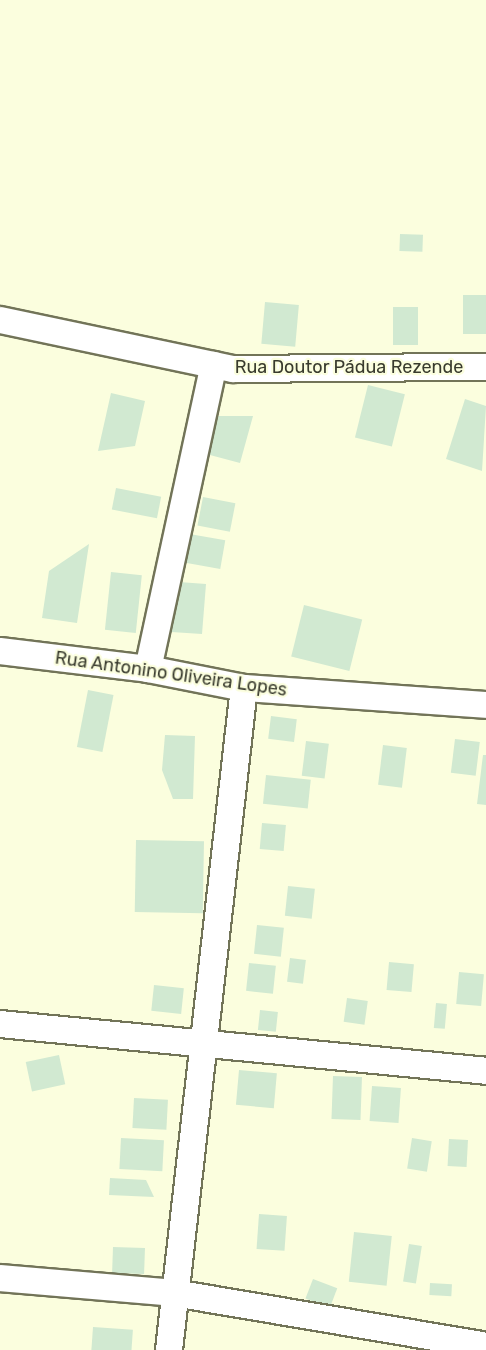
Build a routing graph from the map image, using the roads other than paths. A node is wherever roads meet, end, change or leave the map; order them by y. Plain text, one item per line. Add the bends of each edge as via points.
1 (0, 320) edge
2 (214, 365) junction
3 (486, 368) edge
4 (0, 651) edge
5 (148, 669) junction
6 (244, 688) junction
7 (486, 705) edge
8 (0, 1024) edge
9 (204, 1041) junction
10 (486, 1071) edge
11 (0, 1278) edge
12 (174, 1293) junction
13 (486, 1346) edge
14 (169, 1350) edge

1 - 2 street, Rua Doutor Pádua Rezende
2 - 3 street, Rua Doutor Pádua Rezende
2 - 5 street
4 - 5 street, Rua Antonino Oliveira Lopes
5 - 6 street, Rua Antonino Oliveira Lopes
6 - 7 street, Rua Antonino Oliveira Lopes
6 - 9 street
8 - 9 street
9 - 10 street
9 - 12 street
11 - 12 street
12 - 13 street
12 - 14 street

